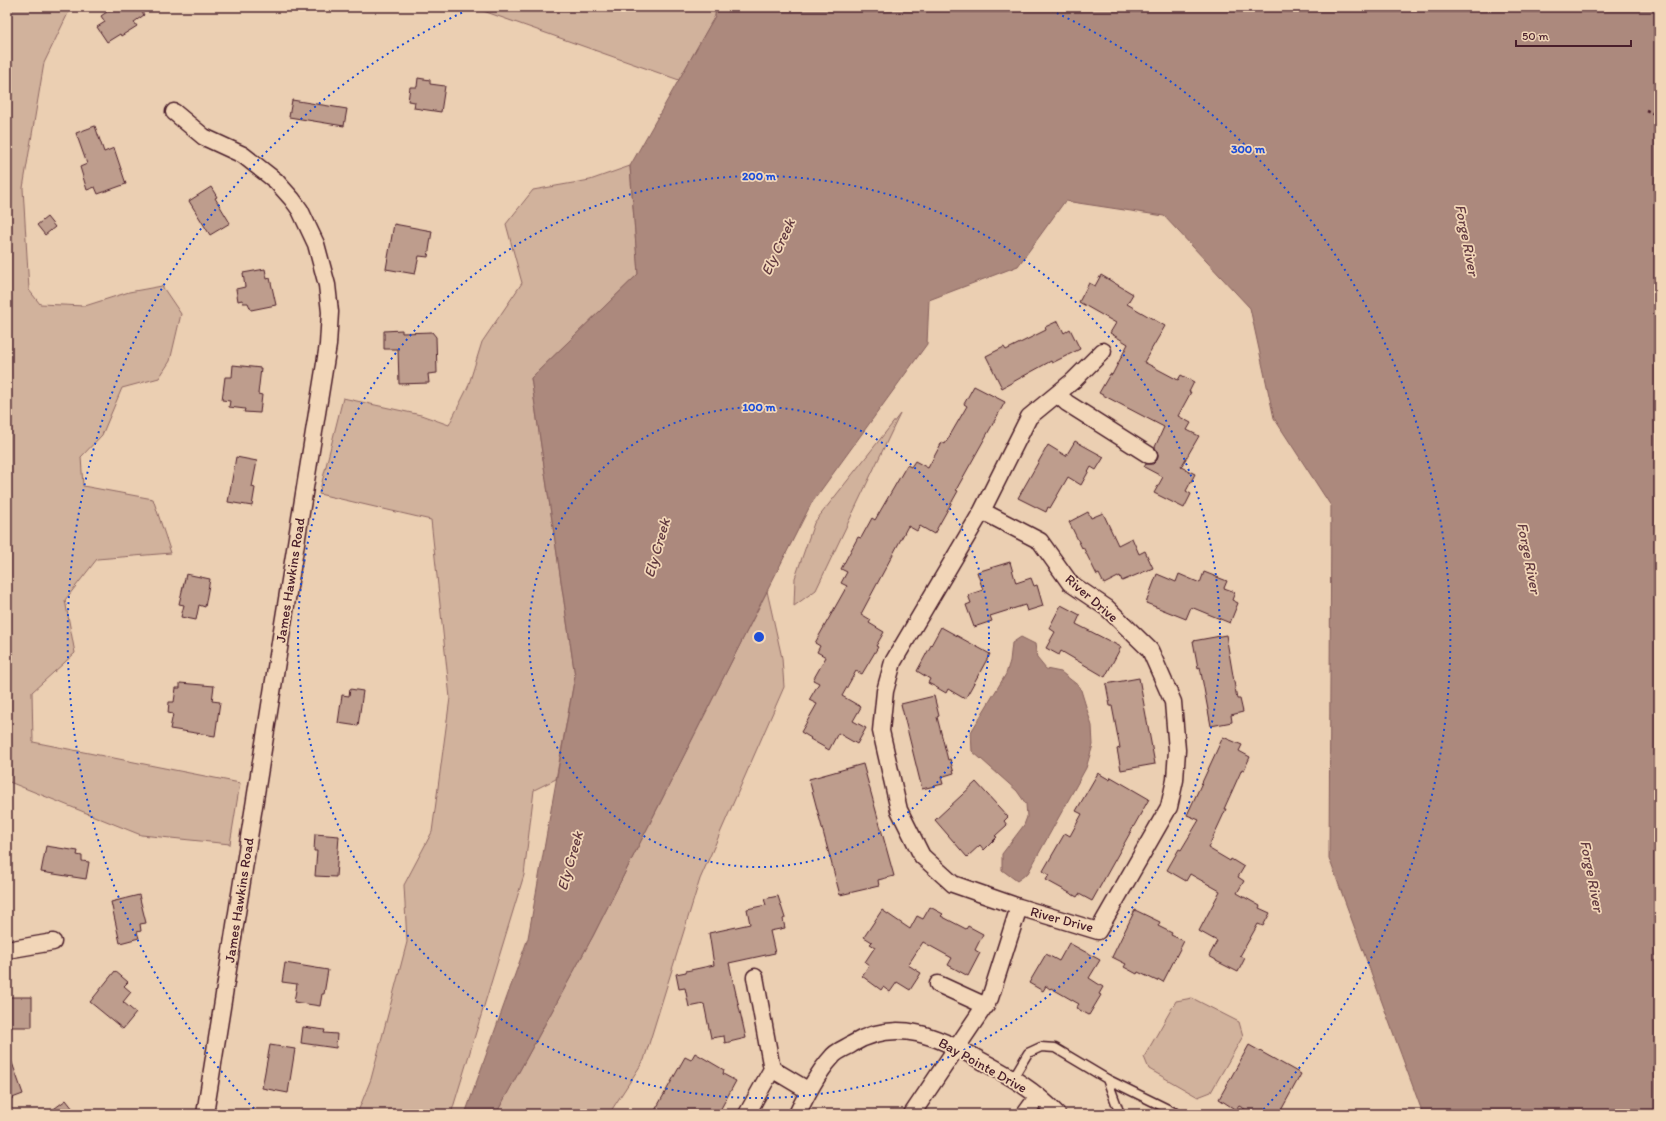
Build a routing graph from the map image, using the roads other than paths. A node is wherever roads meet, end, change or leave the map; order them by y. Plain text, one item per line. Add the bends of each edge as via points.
1 (174, 112) dead end
2 (1102, 351) dead end
3 (1057, 394) junction
4 (1150, 455) dead end
5 (982, 510) junction
6 (1019, 907) junction
7 (52, 942) dead end
8 (7, 950) edge
9 (755, 977) dead end
10 (938, 984) dead end
11 (986, 1006) junction
12 (957, 1047) junction
13 (772, 1069) junction
14 (1014, 1078) junction
15 (1107, 1079) junction
16 (809, 1091) junction
17 (1038, 1096) junction
18 (205, 1114) edge
19 (747, 1114) edge
20 (797, 1114) edge
21 (912, 1114) edge
22 (1025, 1114) edge
23 (1057, 1114) edge
24 (1120, 1114) edge
25 (1178, 1114) edge

1 - 18 street, James Hawkins Road via 204,136 243,155 276,181 292,199 316,244 327,285 330,312 328,345
2 - 3 street
3 - 4 street via 1067,403
3 - 5 street via 1029,417
5 - 6 street, River Drive via 893,662 885,691 881,731 899,810 922,856 953,884
5 - 6 street, River Drive via 1040,541 1070,582 1107,608 1150,650 1172,702 1177,750 1175,780 1169,807 1098,931
6 - 11 street, River Drive
7 - 8 street
9 - 13 street
10 - 11 street
11 - 12 street, River Drive
12 - 14 street, Bay Pointe Drive
12 - 16 street, Bay Pointe Drive via 918,1032 879,1032 864,1037 832,1056
12 - 21 street, River Drive
13 - 16 street
13 - 19 street
14 - 15 lane via 1028,1053 1042,1047 1055,1048
14 - 17 street, Bay Pointe Drive
15 - 24 lane
15 - 25 lane
16 - 20 street, Bay Pointe Drive
17 - 22 street
17 - 23 street, Bay Pointe Drive

